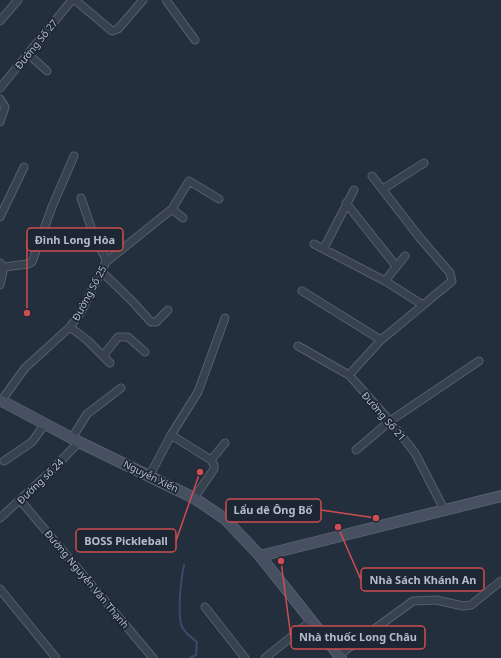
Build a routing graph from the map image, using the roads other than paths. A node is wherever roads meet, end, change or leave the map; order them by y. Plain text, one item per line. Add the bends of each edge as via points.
1 (18, 0) edge
2 (74, 0) edge
3 (143, 0) edge
4 (166, 0) edge
5 (0, 21) edge
6 (195, 40) dead end
7 (28, 54) junction
8 (47, 71) dead end
9 (0, 88) edge
10 (0, 99) edge
11 (0, 122) edge
12 (74, 156) dead end
13 (424, 163) dead end
14 (24, 167) dead end
15 (372, 176) dead end
16 (383, 188) junction
17 (354, 190) dead end
18 (81, 198) dead end
19 (219, 199) dead end
20 (346, 203) junction
21 (172, 209) junction
22 (0, 217) edge
23 (183, 218) dead end
24 (314, 244) dead end
25 (324, 248) junction
26 (405, 256) dead end
27 (106, 262) junction
28 (2, 265) edge
29 (396, 266) junction
30 (102, 272) junction
31 (385, 281) junction
32 (0, 285) edge
33 (302, 291) dead end
34 (423, 305) junction
35 (168, 310) dead end
36 (225, 318) dead end
37 (70, 327) junction
38 (381, 340) junction
39 (298, 346) dead end
40 (145, 352) dead end
41 (104, 356) junction
42 (479, 361) dead end
43 (110, 363) dead end
44 (349, 375) junction
45 (121, 388) dead end
46 (0, 401) edge
47 (390, 421) junction
48 (45, 424) junction
49 (171, 435) junction
50 (76, 440) junction
51 (225, 443) dead end
52 (356, 450) dead end
53 (211, 460) junction
54 (4, 461) dead end
55 (150, 475) junction
56 (501, 496) edge
57 (194, 498) junction
58 (20, 500) junction
59 (445, 511) junction
60 (0, 518) edge
61 (260, 556) junction
62 (501, 581) edge
63 (0, 589) edge
64 (205, 607) dead end
65 (311, 621) junction
66 (340, 657) edge
67 (56, 658) edge
68 (153, 658) edge
69 (245, 658) edge
70 (265, 658) edge

1 - 5 street
2 - 3 street via 110,31 115,31
2 - 7 street, Đường Số 27
4 - 6 street
7 - 8 street
7 - 9 street, Đường Số 27
10 - 11 street via 5,107
12 - 28 street via 32,262
13 - 16 street
14 - 22 street
15 - 16 street
16 - 34 street via 450,273 452,281 449,285
17 - 20 street
18 - 27 street via 95,240
19 - 21 street, Đường Số 25 via 189,180
20 - 25 street
20 - 29 street
21 - 23 street
21 - 27 street, Đường Số 25
24 - 25 street
25 - 31 street
26 - 29 street
27 - 30 street, Đường Số 25
28 - 32 street
29 - 31 street
30 - 35 street via 151,322 156,322
30 - 37 street, Đường Số 25
31 - 34 street
33 - 38 street
34 - 38 street
36 - 49 street via 198,392
37 - 41 street
37 - 46 street, Đường Số 25 via 25,368
38 - 44 street
39 - 44 street, Đường Số 21
40 - 41 street via 128,337 118,337
41 - 43 street
42 - 47 street
44 - 47 street, Đường Số 21
45 - 50 street, Đường số 24 via 87,414
46 - 48 main road, Nguyễn Xiển
47 - 52 street
47 - 59 street, Đường Số 21 via 415,453
48 - 50 main road, Nguyễn Xiển
48 - 54 street via 32,442
49 - 53 street
49 - 55 street
50 - 55 main road, Nguyễn Xiển
50 - 58 street, Đường số 24
51 - 53 street
53 - 57 street via 214,469
55 - 57 main road, Nguyễn Xiển
56 - 59 main road
57 - 61 main road, Nguyễn Xiển via 225,519
58 - 60 street, Đường số 24
58 - 68 street, Đường Nguyễn Văn Thạnh
59 - 61 main road
61 - 65 main road, Nguyễn Xiển
62 - 66 street via 471,605 463,606 436,600 405,604
63 - 67 street
64 - 69 street
65 - 66 main road, Nguyễn Xiển
65 - 70 street

